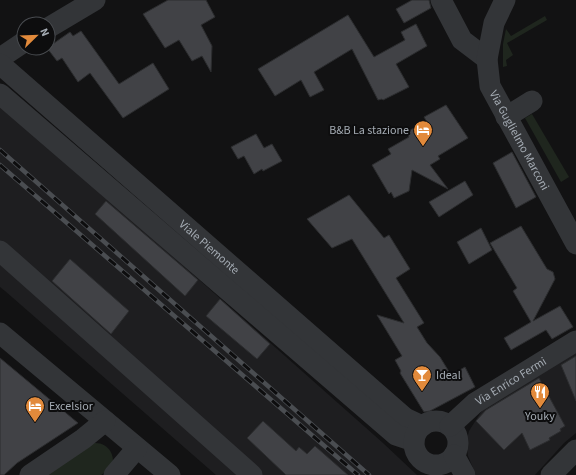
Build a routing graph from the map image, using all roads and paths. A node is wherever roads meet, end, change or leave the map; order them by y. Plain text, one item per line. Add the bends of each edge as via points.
1 (95, 0) edge
2 (441, 0) edge
3 (505, 0) edge
4 (56, 23) edge
5 (16, 47) edge
6 (0, 58) edge
7 (487, 59) junction
8 (0, 64) edge
9 (0, 94) edge
10 (532, 101) dead end
11 (506, 117) junction
12 (576, 244) edge
13 (0, 251) edge
14 (0, 333) edge
15 (576, 341) edge
16 (105, 421) junction
17 (450, 426) junction
18 (418, 434) junction
19 (137, 448) junction
20 (576, 450) edge
21 (446, 465) edge
22 (30, 475) edge
23 (114, 475) edge
24 (170, 475) edge
25 (252, 475) edge
26 (465, 475) edge
27 (551, 475) edge

1 - 4 street
2 - 7 street via 462,40
3 - 7 street, Via Guglielmo Marconi via 494,24
5 - 6 street
7 - 11 street, Via Guglielmo Marconi via 490,86
8 - 18 street, Viale Piemonte via 405,418
9 - 18 street, Viale Piemonte via 396,435
10 - 11 street
11 - 12 street, Via Guglielmo Marconi
13 - 25 street
14 - 16 street
15 - 17 street, Via Enrico Fermi via 475,403
16 - 19 street
16 - 22 street
17 - 18 street via 436,421
17 - 21 street via 458,442
18 - 21 street via 416,451 421,459 429,464
19 - 23 street
19 - 24 street
20 - 27 street
21 - 26 street

